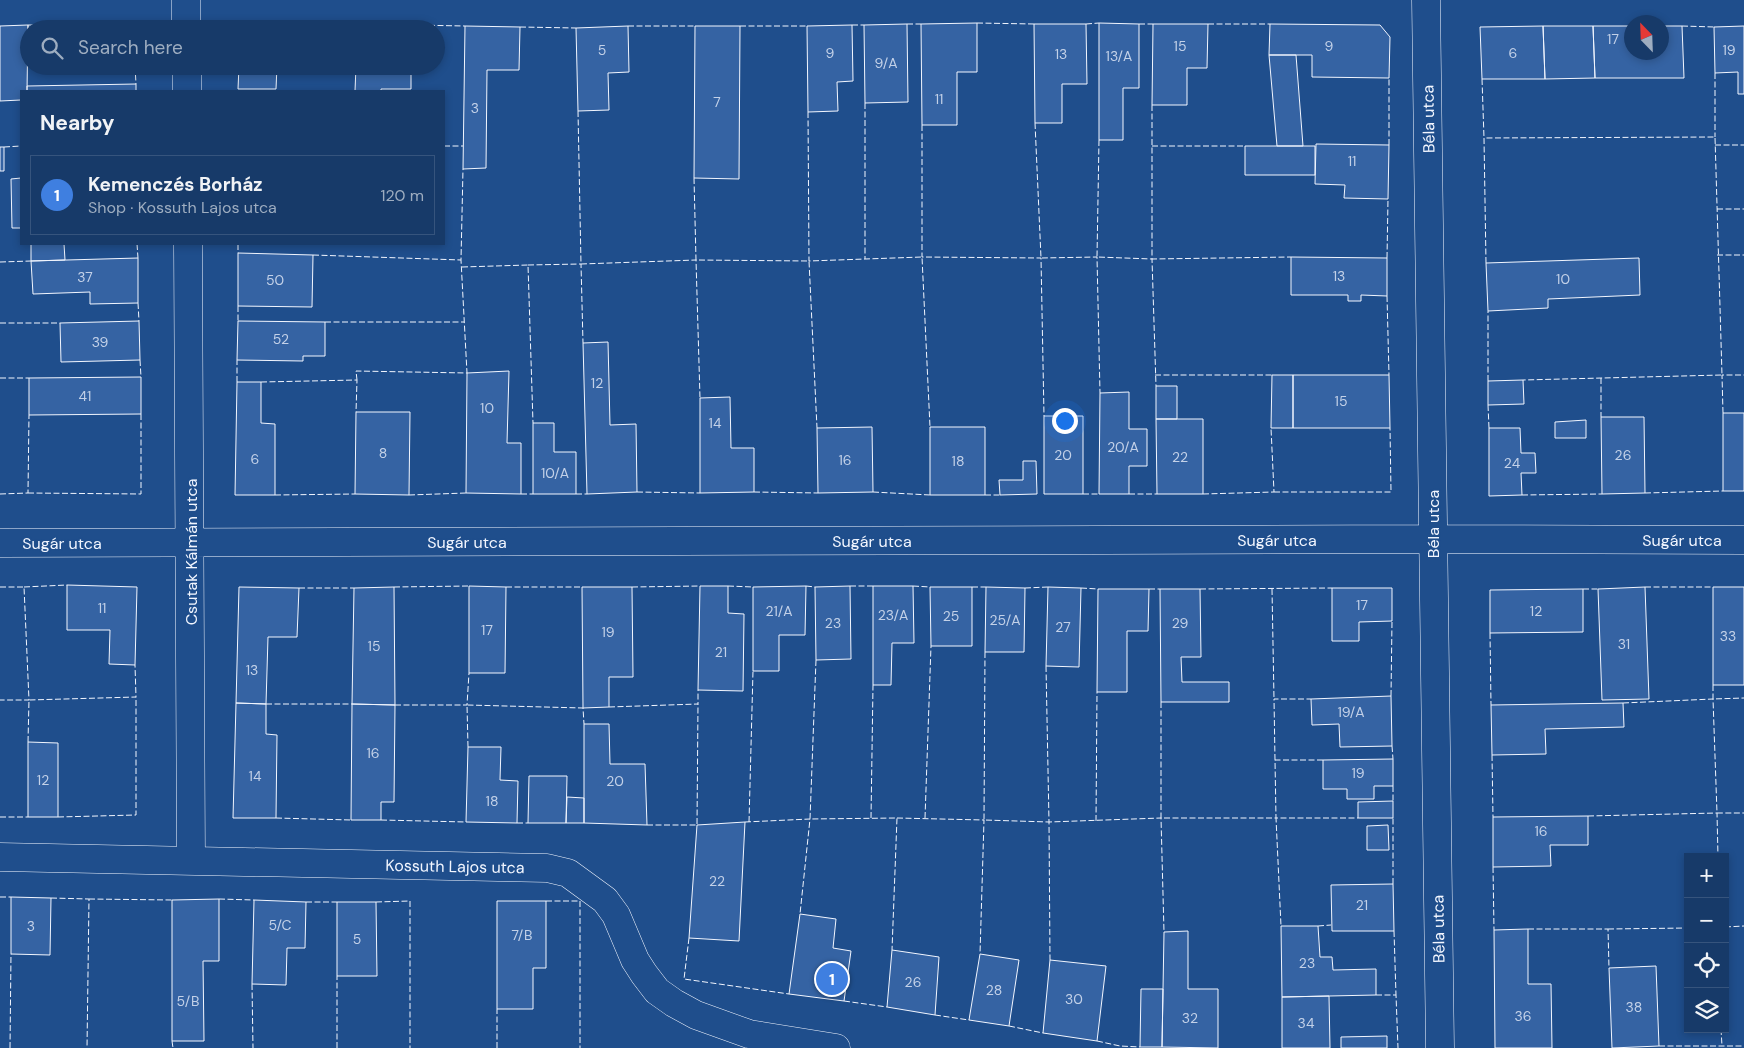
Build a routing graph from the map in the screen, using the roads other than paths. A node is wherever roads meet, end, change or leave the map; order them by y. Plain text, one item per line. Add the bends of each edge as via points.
1 (186, 0) edge
2 (1426, 0) edge
3 (186, 20) edge
4 (187, 75) edge
5 (187, 90) edge
6 (188, 245) edge
7 (1433, 539) junction
8 (1744, 540) edge
9 (191, 543) junction
10 (0, 544) edge
11 (0, 857) edge
12 (192, 860) junction
13 (836, 1048) edge
14 (1440, 1048) edge

1 - 3 street
2 - 7 street, Béla utca
4 - 5 street
6 - 9 street, Csutak Kálmán utca
7 - 8 street, Sugár utca
7 - 9 street, Sugár utca
7 - 14 street, Béla utca
9 - 10 street, Sugár utca
9 - 12 street, Csutak Kálmán utca
11 - 12 street, Kossuth Lajos utca
12 - 13 street, Kossuth Lajos utca via 547,868 568,873 605,900 616,915 644,974 657,991 674,1004 749,1034

